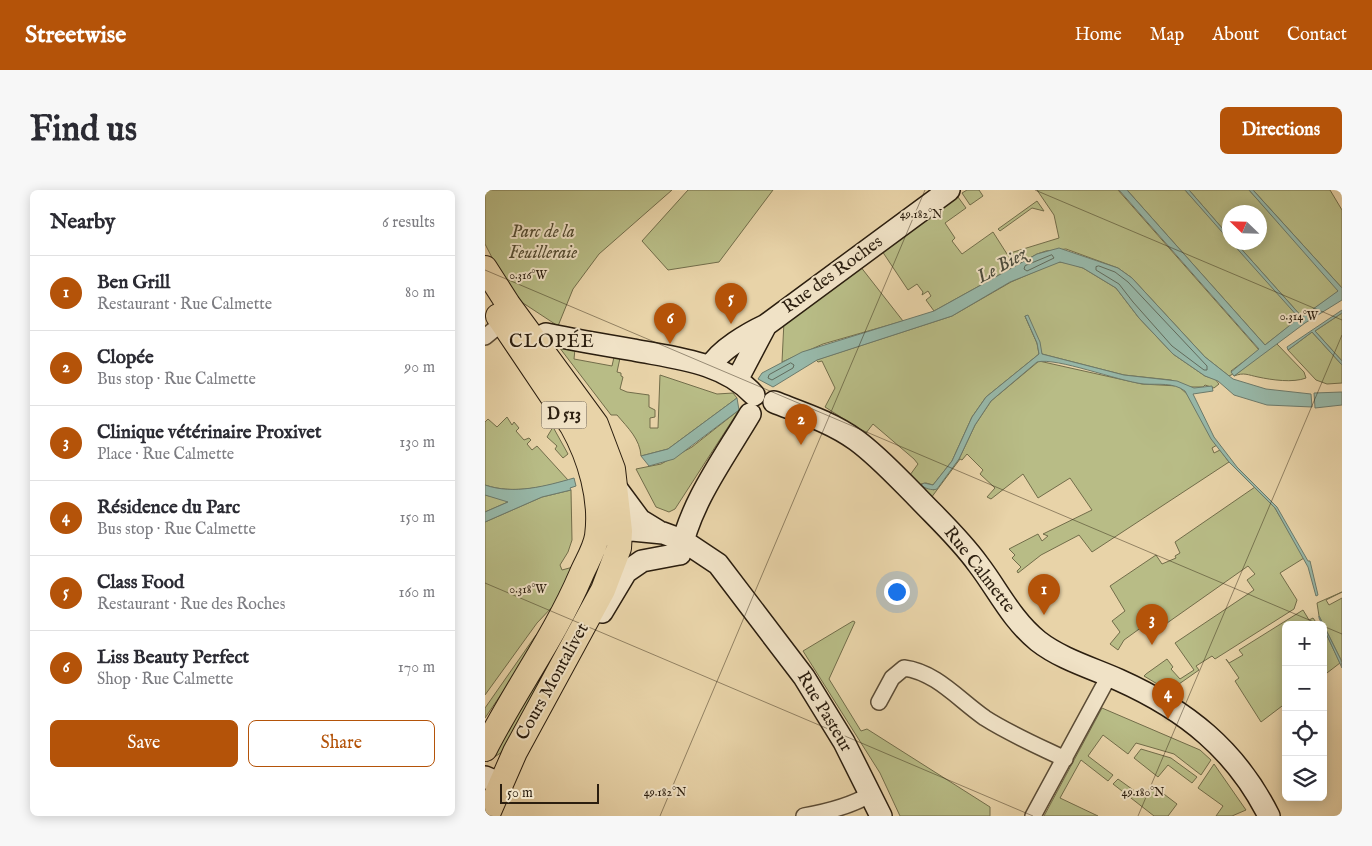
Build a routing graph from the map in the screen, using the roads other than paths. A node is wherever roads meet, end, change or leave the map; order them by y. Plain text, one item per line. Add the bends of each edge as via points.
1 (949, 190) edge
2 (485, 268) edge
3 (485, 294) edge
4 (766, 325) junction
5 (493, 330) edge
6 (534, 340) junction
7 (710, 367) junction
8 (737, 380) junction
9 (752, 405) junction
10 (617, 489) junction
11 (597, 537) junction
12 (620, 540) junction
13 (675, 542) junction
14 (1109, 676) junction
15 (546, 696) junction
16 (879, 702) dead end
17 (485, 749) edge
18 (1065, 759) junction
19 (492, 780) edge
20 (871, 794) junction
21 (487, 816) edge
22 (805, 816) edge
23 (881, 816) edge
24 (1033, 816) edge
25 (1269, 816) edge

1 - 4 street, Rue des Roches
2 - 6 main road, D 513
3 - 5 main road, D 513
4 - 7 street, Rue des Roches via 748,334 714,360
4 - 8 street, Rue des Roches
5 - 11 main road, D 513 via 572,426 582,444 593,481
6 - 7 street via 546,334
6 - 10 main road, D 513 via 596,424 609,454
7 - 8 street
8 - 9 street
9 - 13 street
9 - 14 street, Rue Calmette via 763,393 774,402 815,418 857,441 949,529 978,563 996,593 1037,640
10 - 12 main road, D 513
10 - 13 street via 640,520
11 - 12 street, Rue Pasteur
11 - 17 main road, Cours Montalivet / D 513 via 563,614
12 - 13 street, Rue Pasteur via 641,530
12 - 15 main road, Cours Montalivet / D 513 via 595,606
13 - 15 street via 626,572 557,685
13 - 20 street, Rue Pasteur via 756,616 804,677
14 - 18 street
14 - 25 street, Rue Calmette via 1159,701 1195,724 1239,766
15 - 19 main road, Cours Montalivet / D 513
16 - 18 street via 893,678 904,668 917,670 931,676 987,718
18 - 24 street
19 - 21 main road, Cours Montalivet / D 513
20 - 22 street via 829,811
20 - 23 street, Rue Pasteur

